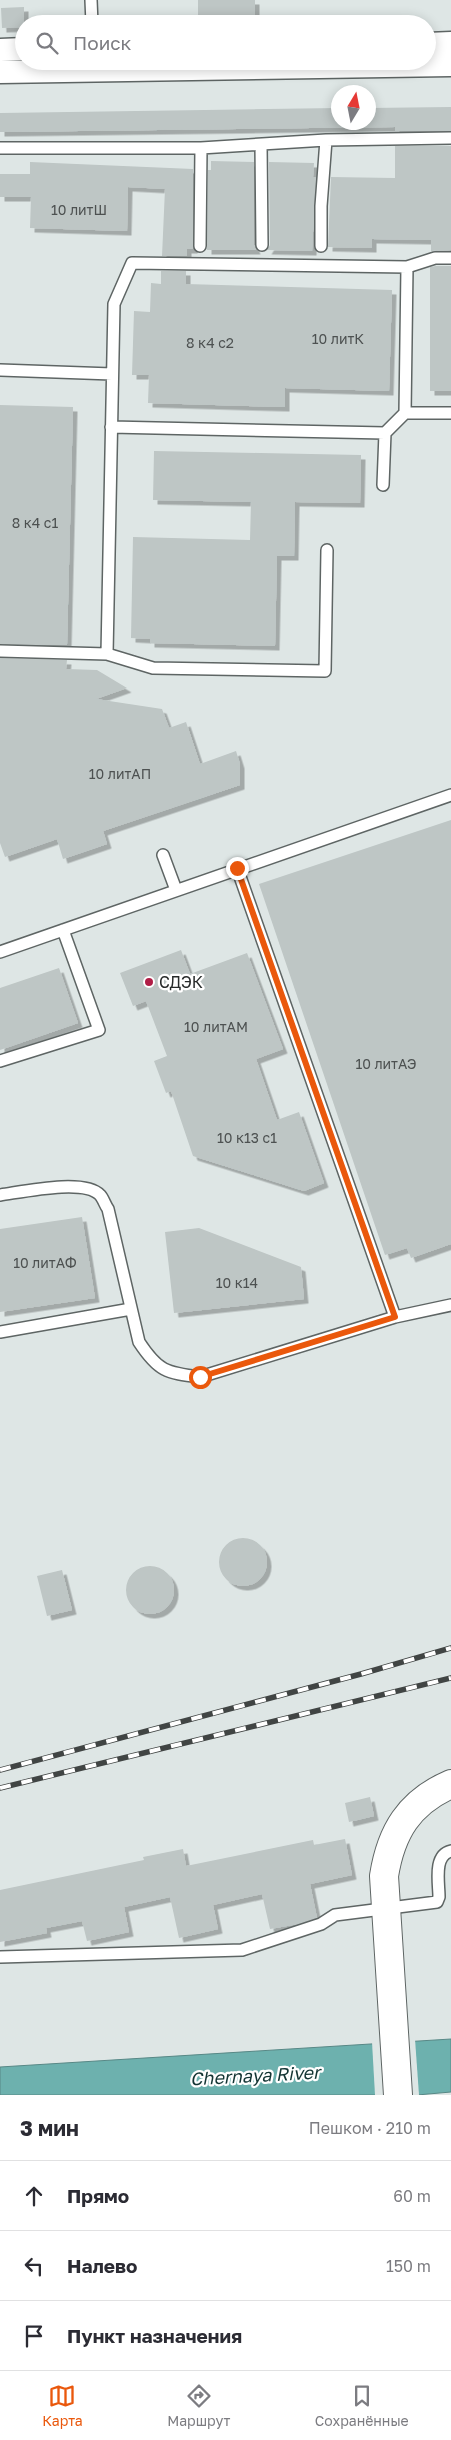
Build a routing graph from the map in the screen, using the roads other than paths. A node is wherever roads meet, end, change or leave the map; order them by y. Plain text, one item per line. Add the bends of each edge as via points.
1 (91, 0) edge
2 (92, 15) edge
3 (451, 43) edge
4 (436, 44) edge
5 (0, 50) edge
6 (15, 50) edge
7 (436, 65) edge
8 (451, 65) edge
9 (31, 70) edge
10 (0, 72) edge
11 (451, 138) edge
12 (326, 140) junction
13 (261, 145) junction
14 (0, 148) edge
15 (201, 148) junction
16 (200, 246) dead end
17 (262, 246) dead end
18 (321, 246) dead end
19 (451, 258) edge
20 (407, 267) junction
21 (0, 370) edge
22 (112, 374) junction
23 (405, 413) junction
24 (451, 413) edge
25 (112, 427) junction
26 (385, 433) junction
27 (383, 484) dead end
28 (327, 550) dead end
29 (0, 651) edge
30 (106, 654) junction
31 (451, 795) edge
32 (163, 855) dead end
33 (237, 868) junction
34 (176, 890) junction
35 (63, 930) junction
36 (0, 952) edge
37 (0, 1060) edge
38 (0, 1195) edge
39 (451, 1305) edge
40 (131, 1310) junction
41 (395, 1317) junction
42 (0, 1332) edge
43 (451, 1784) edge
44 (451, 1852) edge
45 (386, 1908) junction
46 (0, 1957) edge
47 (398, 2095) edge

1 - 2 lane
3 - 4 street
5 - 6 street
7 - 8 street
9 - 10 street
11 - 12 lane
12 - 13 lane
12 - 18 lane
13 - 15 lane
13 - 17 lane
14 - 15 lane
15 - 16 lane
19 - 20 lane via 435,258
20 - 22 lane via 132,262 114,304
20 - 23 lane
21 - 22 lane
22 - 25 lane
23 - 24 lane
23 - 26 lane
25 - 26 lane
25 - 30 lane
26 - 27 lane
28 - 30 lane via 325,671 153,668
29 - 30 lane
31 - 33 lane
32 - 34 lane
33 - 34 lane
33 - 41 lane
34 - 35 lane
35 - 36 lane
35 - 37 lane via 98,1030
38 - 40 lane via 66,1187 83,1188 99,1194 108,1209
39 - 41 lane
40 - 41 lane via 140,1342 152,1361 172,1374 200,1377
40 - 42 lane
43 - 45 street via 422,1800 397,1831 388,1853 384,1876
44 - 45 lane via 446,1852 440,1860 437,1902
45 - 46 lane via 335,1915 320,1924 242,1950
45 - 47 street

